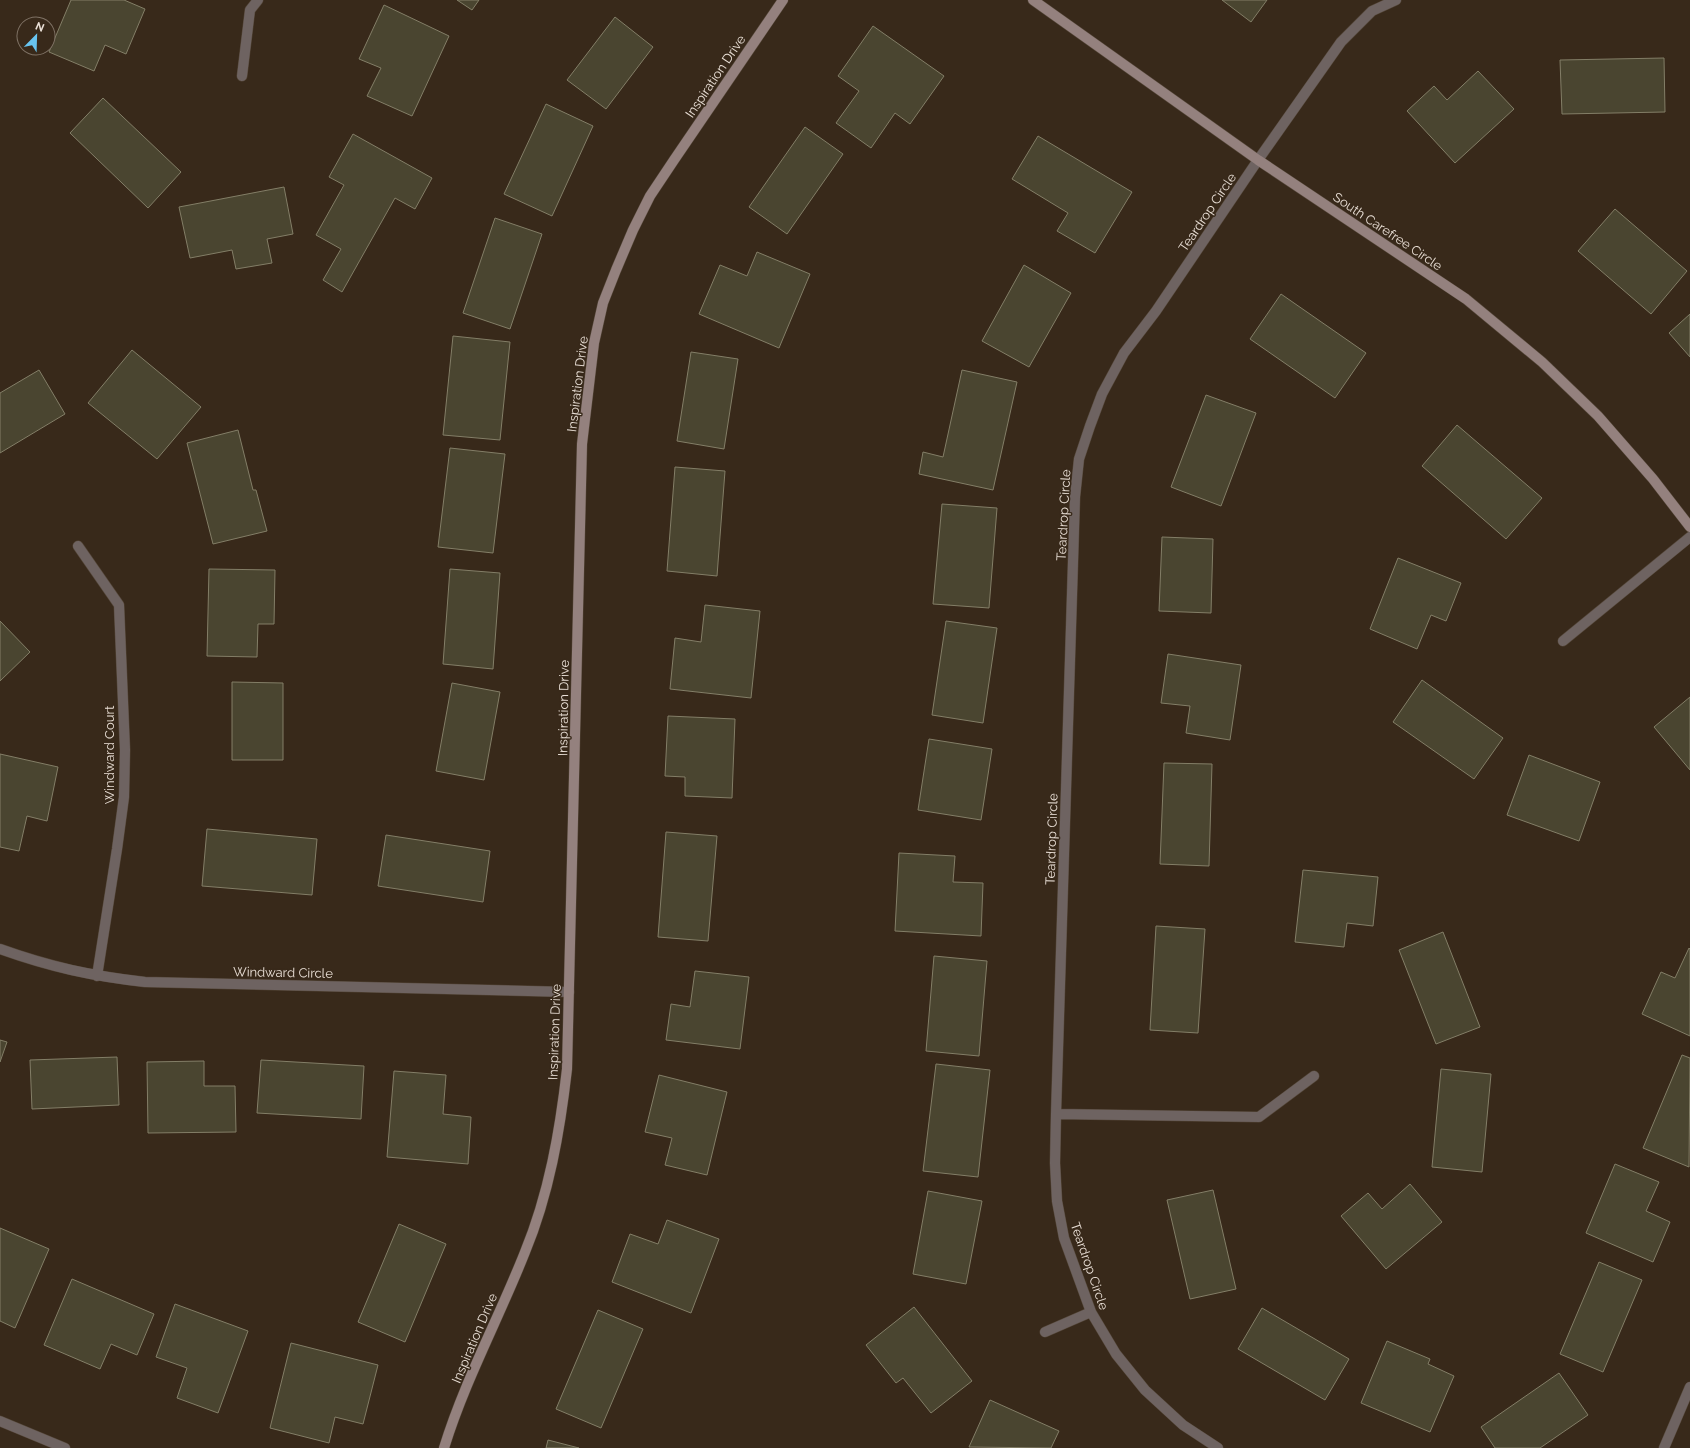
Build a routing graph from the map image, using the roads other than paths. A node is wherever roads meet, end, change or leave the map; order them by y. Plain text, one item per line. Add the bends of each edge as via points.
1 (258, 0) edge
2 (783, 0) edge
3 (1033, 0) edge
4 (1396, 0) edge
5 (242, 76) dead end
6 (1258, 160) junction
7 (1690, 527) edge
8 (1690, 536) edge
9 (78, 546) dead end
10 (1563, 641) dead end
11 (0, 949) edge
12 (97, 976) junction
13 (569, 992) junction
14 (1314, 1076) dead end
15 (1056, 1114) junction
16 (1091, 1312) junction
17 (1045, 1332) dead end
18 (1690, 1387) edge
19 (0, 1421) edge
20 (65, 1448) edge
21 (444, 1448) edge
22 (1218, 1448) edge
23 (1664, 1448) edge

1 - 5 street via 250,10
2 - 13 street, Inspiration Drive via 650,196 603,303 594,343 582,444
3 - 6 street, South Carefree Circle
4 - 6 street, Teardrop Circle via 1372,12 1341,42
6 - 7 street, South Carefree Circle via 1466,299 1542,362 1598,416 1653,479
6 - 15 street, Teardrop Circle via 1156,311 1124,353 1102,394 1080,459 1074,505
8 - 10 street
9 - 12 street, Windward Court via 119,605 125,750 124,797
11 - 12 street, Windward Circle via 58,968
12 - 13 street, Windward Circle via 145,982
13 - 21 street, Inspiration Drive via 567,1070 562,1119 538,1217 526,1251 473,1370
14 - 15 street via 1259,1117
15 - 16 street, Teardrop Circle via 1057,1201 1064,1238
16 - 17 street
16 - 22 street, Teardrop Circle via 1116,1354 1145,1390 1183,1425
18 - 23 street
19 - 20 street

